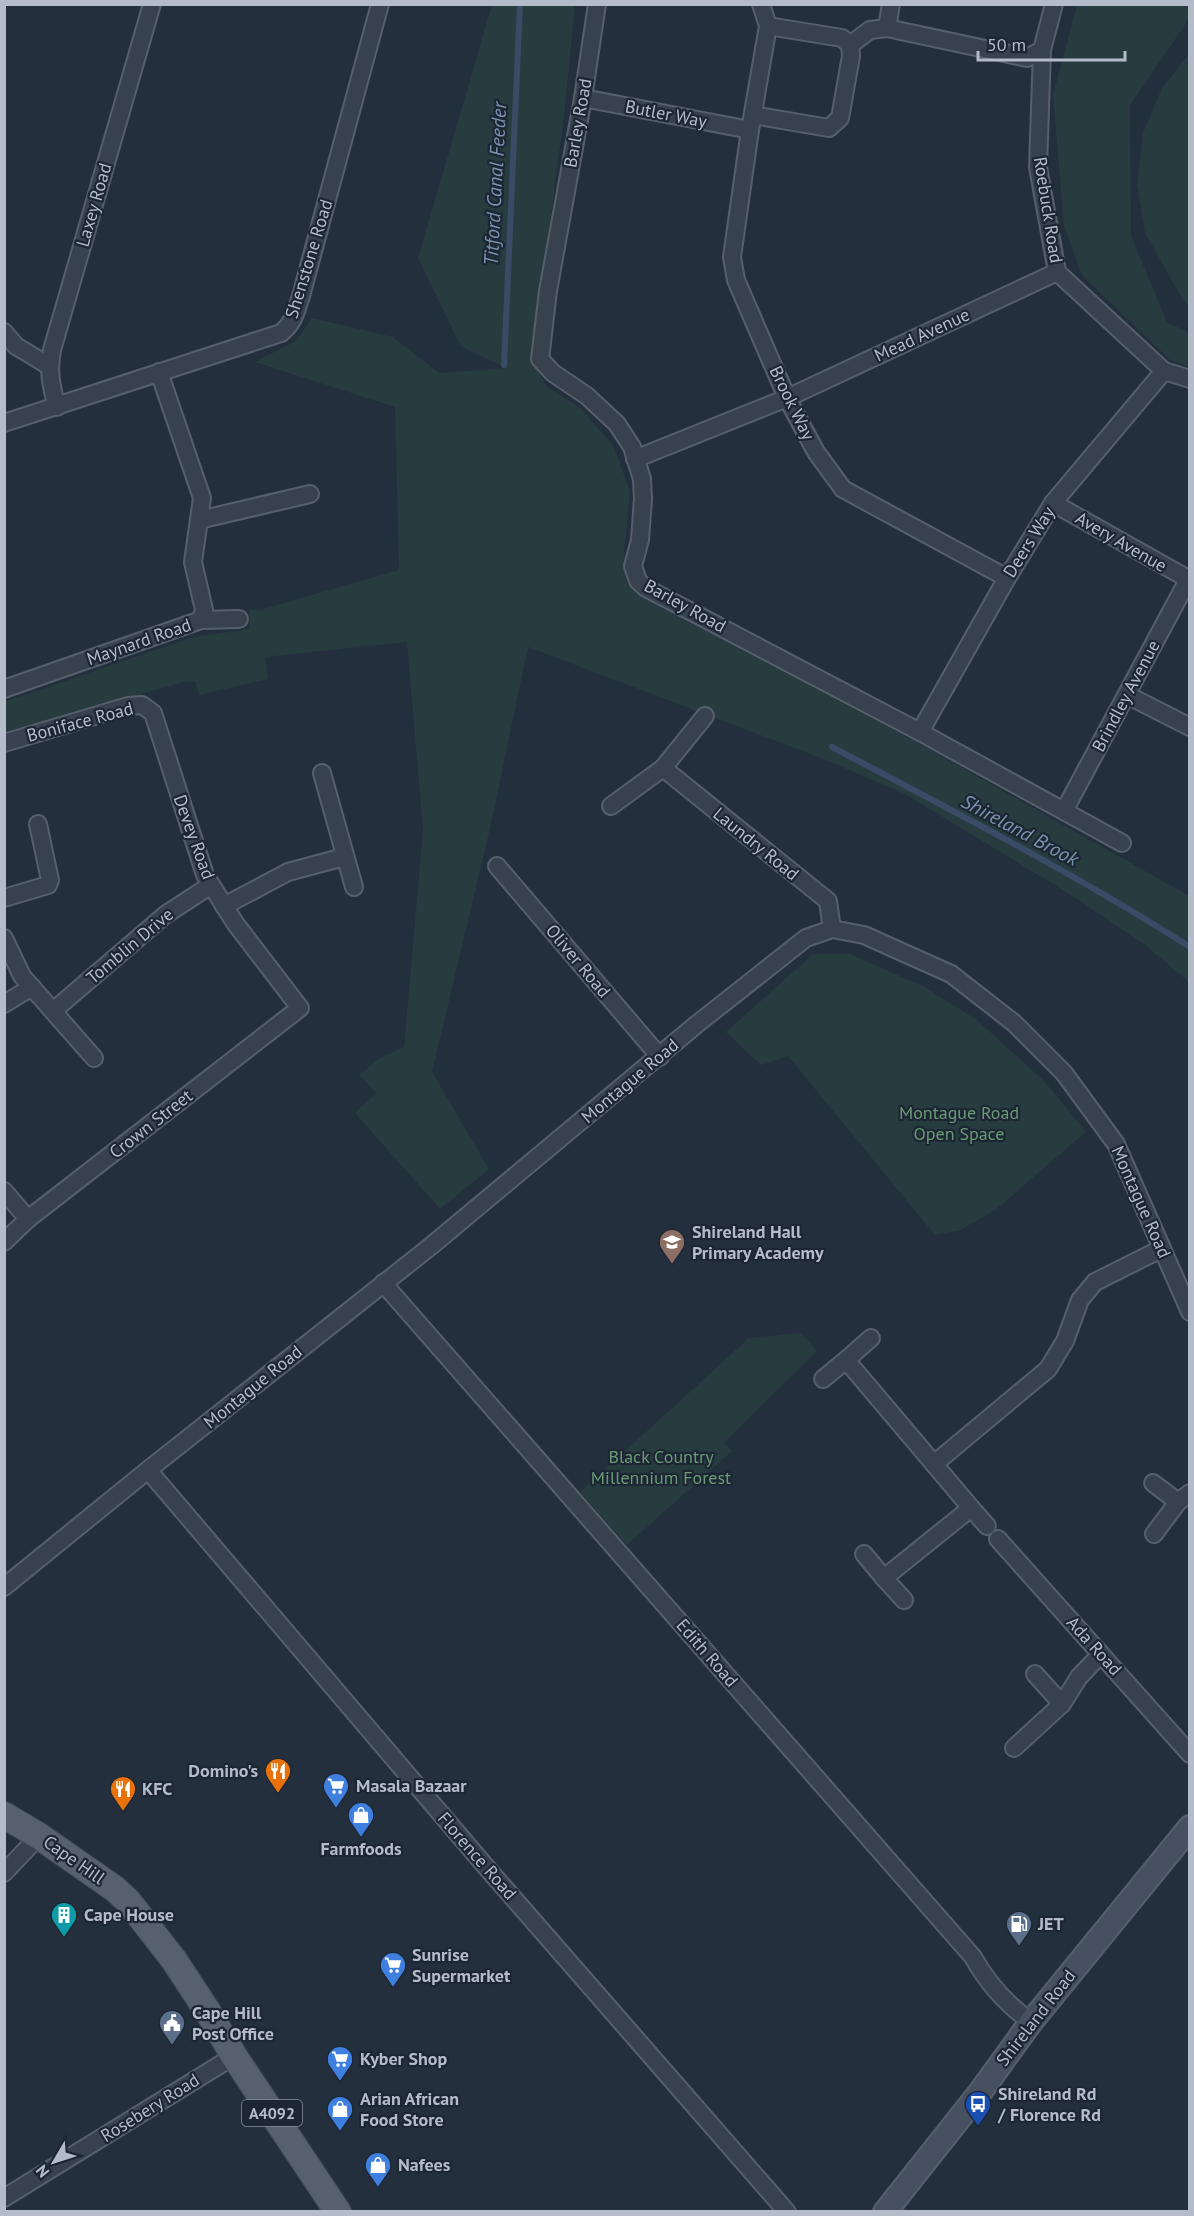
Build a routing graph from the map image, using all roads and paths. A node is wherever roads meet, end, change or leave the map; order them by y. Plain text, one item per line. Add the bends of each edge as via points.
1 (152, 4) edge
2 (380, 4) edge
3 (597, 4) edge
4 (761, 4) edge
5 (891, 4) edge
6 (1054, 4) edge
7 (768, 26) junction
8 (886, 28) junction
9 (849, 45) junction
10 (1042, 50) junction
11 (582, 98) junction
12 (752, 122) junction
13 (1057, 272) junction
14 (4, 332) edge
15 (49, 366) junction
16 (1164, 371) junction
17 (159, 372) junction
18 (1190, 379) edge
19 (787, 398) junction
20 (57, 407) junction
21 (4, 423) edge
22 (636, 459) junction
23 (310, 494) dead end
24 (1053, 503) junction
25 (199, 520) junction
26 (1007, 578) junction
27 (1189, 580) edge
28 (239, 619) dead end
29 (201, 620) junction
30 (4, 689) edge
31 (1127, 695) junction
32 (153, 713) joint
33 (705, 716) dead end
34 (1190, 727) edge
35 (920, 732) junction
36 (4, 743) edge
37 (663, 768) junction
38 (322, 773) dead end
39 (611, 806) dead end
40 (1064, 811) junction
41 (38, 824) dead end
42 (1122, 843) dead end
43 (344, 857) junction
44 (497, 866) dead end
45 (211, 885) junction
46 (354, 887) dead end
47 (4, 898) edge
48 (224, 906) junction
49 (832, 929) junction
50 (4, 938) edge
51 (32, 987) junction
52 (4, 1004) edge
53 (300, 1008) joint
54 (53, 1011) junction
55 (660, 1057) junction
56 (94, 1058) dead end
57 (4, 1191) edge
58 (28, 1219) junction
59 (4, 1242) edge
60 (1161, 1249) junction
61 (383, 1283) junction
62 (1190, 1312) edge
63 (871, 1338) dead end
64 (846, 1360) junction
65 (824, 1379) dead end
66 (934, 1464) junction
67 (148, 1470) junction
68 (1153, 1483) dead end
69 (1184, 1497) edge
70 (971, 1508) junction
71 (987, 1526) dead end
72 (1154, 1534) dead end
73 (998, 1539) dead end
74 (864, 1554) dead end
75 (884, 1578) junction
76 (4, 1587) edge
77 (904, 1600) dead end
78 (1101, 1654) junction
79 (1035, 1674) dead end
80 (1062, 1704) junction
81 (1014, 1748) dead end
82 (1190, 1754) edge
83 (4, 1815) edge
84 (1190, 1827) edge
85 (39, 1836) junction
86 (4, 1873) edge
87 (1031, 2022) junction
88 (234, 2056) junction
89 (4, 2198) edge
90 (338, 2211) edge
91 (787, 2211) edge
92 (885, 2211) edge

1 - 15 street, Laxey Road
2 - 17 street, Shenstone Road via 294,320 281,333
3 - 11 street, Barley Road
4 - 7 street
5 - 8 street
6 - 10 street, Roebuck Road
7 - 9 street via 842,38
7 - 12 street, Brook Way
8 - 9 street via 870,30
8 - 10 street via 1027,58
9 - 12 street, Butler Way via 851,56 840,118 829,128
10 - 13 street, Roebuck Road via 1038,166
11 - 12 street, Butler Way
11 - 22 street, Barley Road via 540,359 617,424
12 - 19 street, Brook Way via 732,257 736,280
13 - 16 street, Roebuck Road
13 - 19 street, Mead Avenue
14 - 15 street via 16,346
15 - 20 street, Laxey Road
16 - 18 street
16 - 24 street, Deers Way
17 - 20 street, Shenstone Road
17 - 25 street, Maynard Road via 202,498
19 - 22 street, Mead Avenue
19 - 26 street, Brook Way via 816,452 843,489
20 - 21 street, Shenstone Road
22 - 35 street, Barley Road via 643,499 640,540 633,566 646,588
23 - 25 street
24 - 26 street, Deers Way
24 - 27 street, Avery Avenue
25 - 29 street, Maynard Road via 192,562 204,610
26 - 35 street, Deers Way
27 - 31 street, Brindley Avenue
28 - 29 street
29 - 30 street, Maynard Road
31 - 34 street
31 - 40 street, Brindley Avenue
32 - 36 street, Boniface Road via 142,705 128,706
32 - 45 street, Devey Road
33 - 37 street
35 - 40 street, Barley Road
37 - 39 street
37 - 49 street, Laundry Road via 828,901
38 - 43 street
40 - 42 street, Barley Road
41 - 47 street via 48,885
43 - 46 street
43 - 48 street via 288,872
44 - 55 street, Oliver Road
45 - 48 street, Devey Road
45 - 54 street, Tomblin Drive via 165,915
48 - 53 street, Devey Road
49 - 55 street, Montague Road via 807,938
49 - 60 street, Montague Road via 864,935 951,974 1014,1023 1064,1073 1116,1144
50 - 51 street via 22,976
51 - 52 street
51 - 54 street
53 - 58 street, Crown Street
54 - 56 street
55 - 61 street, Montague Road
57 - 58 street
58 - 59 street, Crown Street
60 - 62 street, Montague Road
60 - 66 street via 1095,1282 1080,1300 1065,1341 1048,1368
61 - 67 street, Montague Road
61 - 87 street, Edith Road via 973,1957 985,1978
63 - 64 street
64 - 65 street
64 - 66 street
66 - 70 street
67 - 76 street, Montague Road
67 - 91 street, Florence Road
68 - 69 street
69 - 72 street
70 - 71 street
70 - 75 street
73 - 78 street, Ada Road
74 - 75 street
75 - 77 street
78 - 80 street via 1079,1677
78 - 82 street, Ada Road
79 - 80 street
80 - 81 street
83 - 85 main road, Cape Hill / A4092
84 - 87 main road, Shireland Road
85 - 86 street
85 - 88 main road, Cape Hill / A4092 via 128,1901 174,1960
87 - 92 main road, Shireland Road
88 - 89 street, Rosebery Road
88 - 90 main road, Cape Hill / A4092

